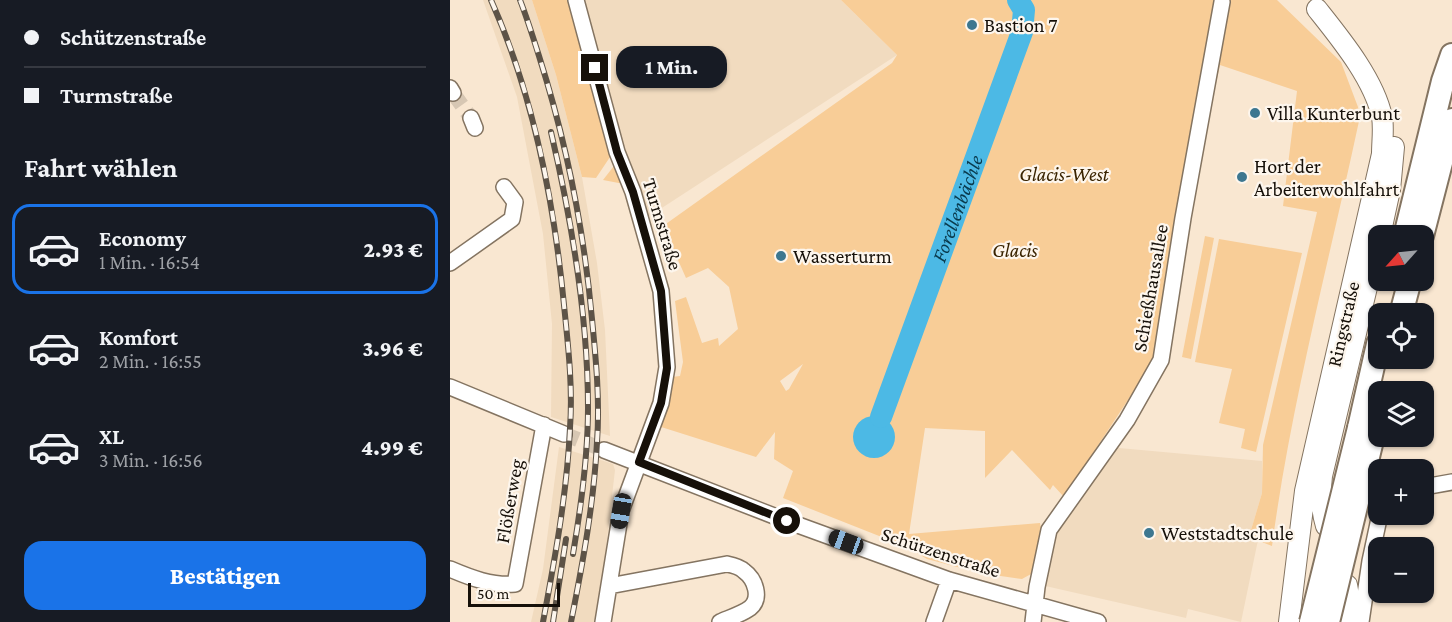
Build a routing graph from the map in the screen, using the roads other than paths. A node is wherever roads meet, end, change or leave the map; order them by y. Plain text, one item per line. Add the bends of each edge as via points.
1 (576, 0) edge
2 (1222, 2) dead end
3 (1312, 5) edge
4 (1452, 55) edge
5 (1452, 120) edge
6 (504, 187) dead end
7 (1382, 225) edge
8 (1408, 225) edge
9 (1425, 225) edge
10 (450, 263) edge
11 (1368, 284) edge
12 (450, 387) edge
13 (544, 425) junction
14 (1368, 431) edge
15 (1368, 433) edge
16 (564, 434) tunnel mouth
17 (604, 450) tunnel mouth
18 (639, 462) junction
19 (1452, 482) edge
20 (1434, 485) edge
21 (1378, 525) edge
22 (1326, 526) dead end
23 (452, 570) edge
24 (949, 580) junction
25 (1347, 585) dead end
26 (609, 586) junction
27 (1034, 605) junction
28 (603, 622) edge
29 (720, 622) edge
30 (934, 622) edge
31 (1033, 622) edge
32 (1098, 622) edge
33 (1289, 622) edge
34 (1311, 622) edge
35 (1328, 622) edge
36 (1347, 622) edge
37 (1361, 622) edge

1 - 18 street, Turmstraße via 617,152 633,192 661,291 667,368 661,403
2 - 27 street, Schießhausallee via 1161,360 1127,420 1049,530
3 - 7 main road, Ringstraße via 1368,64 1389,107 1394,158
3 - 33 main road, Ringstraße via 1354,58 1372,91 1382,116 1382,154 1305,491
4 - 8 highway
5 - 9 highway
6 - 10 street via 515,202 512,219
11 - 22 main road, Ringstraße via 1322,476 1320,495
12 - 13 street
13 - 16 street
13 - 23 street, Flößerweg via 515,584 486,583
14 - 34 highway, bridge
15 - 35 highway, bridge
17 - 18 street, Schützenstraße
18 - 24 street, Schützenstraße
18 - 26 street, Turmstraße via 621,511
19 - 20 street
21 - 37 street
24 - 27 street, Schützenstraße
24 - 30 street
25 - 36 main road
26 - 28 street, Turmstraße
26 - 29 street via 727,564 734,566 753,581 756,601 750,608
27 - 31 street, Schießhausallee
27 - 32 street, Schützenstraße

